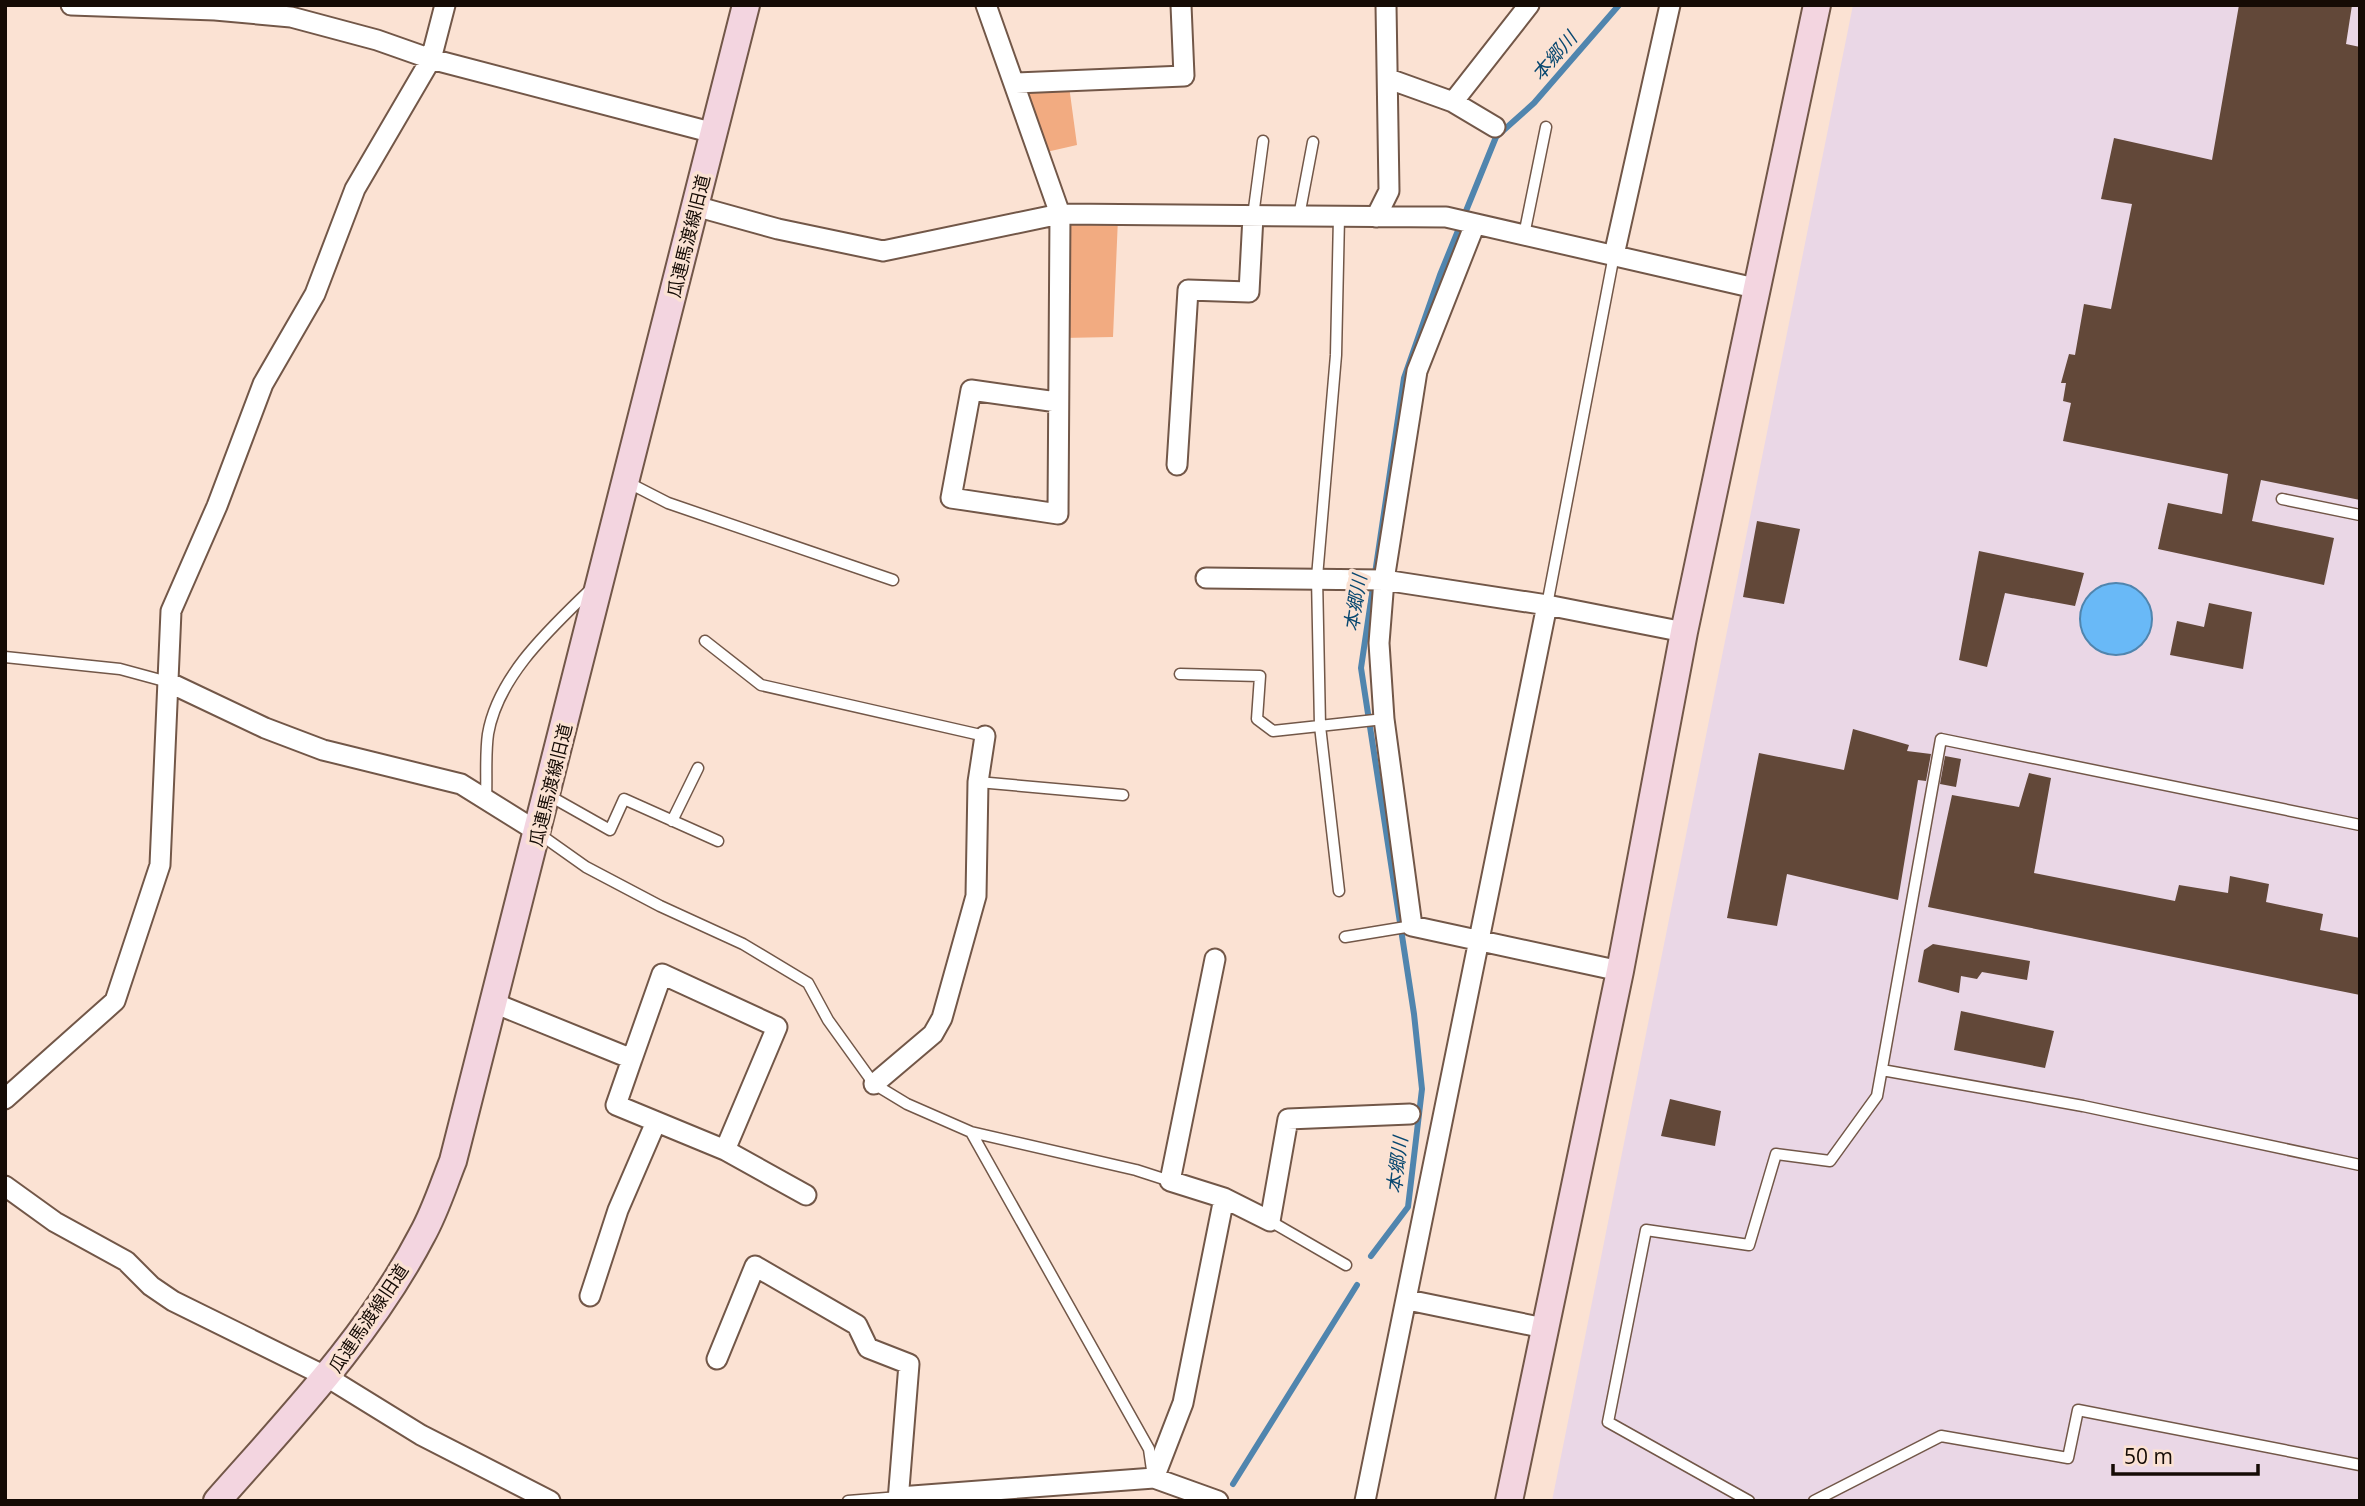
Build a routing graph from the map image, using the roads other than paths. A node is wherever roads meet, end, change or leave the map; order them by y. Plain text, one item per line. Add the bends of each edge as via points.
1 (71, 5) edge
2 (445, 5) edge
3 (746, 5) edge
4 (986, 5) edge
5 (1181, 5) edge
6 (1386, 5) edge
7 (1529, 5) edge
8 (1670, 5) edge
9 (1817, 5) edge
10 (431, 59) junction
11 (1389, 79) junction
12 (1016, 83) junction
13 (1453, 102) junction
14 (1495, 127) dead end
15 (1546, 127) dead end
16 (714, 133) junction
17 (1263, 141) dead end
18 (1313, 142) dead end
19 (695, 206) junction
20 (1060, 214) junction
21 (1253, 216) junction
22 (1299, 216) junction
23 (1339, 217) junction
24 (1376, 217) junction
25 (1475, 224) junction
26 (1524, 235) junction
27 (1614, 256) junction
28 (1759, 289) junction
29 (1057, 402) junction
30 (1177, 465) dead end
31 (626, 482) junction
32 (2282, 499) dead end
33 (2360, 515) edge
34 (1317, 577) junction
35 (602, 578) junction
36 (1206, 578) dead end
37 (893, 580) dead end
38 (1384, 580) junction
39 (1547, 605) junction
40 (1684, 632) junction
41 (705, 641) dead end
42 (5, 657) edge
43 (1180, 674) dead end
44 (168, 682) junction
45 (1384, 719) junction
46 (1320, 726) junction
47 (985, 736) joint
48 (698, 768) dead end
49 (978, 782) junction
50 (547, 795) junction
51 (1123, 795) dead end
52 (486, 800) junction
53 (672, 821) junction
54 (2360, 825) edge
55 (538, 832) junction
56 (718, 841) dead end
57 (1339, 891) dead end
58 (1412, 926) junction
59 (1345, 937) dead end
60 (1479, 942) junction
61 (1215, 959) dead end
62 (1620, 971) junction
63 (494, 1003) junction
64 (632, 1059) junction
65 (1882, 1070) junction
66 (874, 1084) junction
67 (5, 1099) edge
68 (1410, 1114) dead end
69 (656, 1122) junction
70 (971, 1132) junction
71 (725, 1150) junction
72 (2360, 1165) edge
73 (1170, 1181) junction
74 (5, 1186) edge
75 (806, 1195) dead end
76 (1224, 1198) junction
77 (1270, 1221) junction
78 (1346, 1265) dead end
79 (590, 1296) dead end
80 (1408, 1300) junction
81 (1545, 1328) junction
82 (717, 1359) dead end
83 (327, 1377) junction
84 (2360, 1465) edge
85 (1154, 1478) junction
86 (899, 1499) edge
87 (217, 1501) edge
88 (550, 1501) edge
89 (848, 1501) edge
90 (1219, 1501) edge
91 (1365, 1501) edge
92 (1509, 1501) edge
93 (1749, 1501) edge
94 (1814, 1501) edge

1 - 10 street via 291,17
2 - 10 street
3 - 16 street, 瓜連馬渡線旧道
4 - 12 street
5 - 12 street via 1184,76
6 - 11 street
7 - 13 street
8 - 27 street
9 - 28 street
10 - 16 street
10 - 44 street via 355,190 315,294 263,384 171,611
11 - 13 street
11 - 24 street via 1389,191
12 - 20 street
13 - 14 street
15 - 26 lane
16 - 19 street, 瓜連馬渡線旧道
17 - 21 lane
18 - 22 lane
19 - 20 street via 883,251
19 - 31 street, 瓜連馬渡線旧道
20 - 21 street
20 - 29 street
21 - 22 street
21 - 30 street via 1249,292 1188,290
22 - 23 street
23 - 24 street
23 - 34 lane via 1336,355
24 - 25 street via 1446,217
25 - 26 street
25 - 38 street via 1417,371
26 - 27 street
27 - 28 street
27 - 39 lane
28 - 40 street
29 - 29 street via 1058,514 951,498 971,390
31 - 35 street, 瓜連馬渡線旧道
31 - 37 lane via 668,503
32 - 33 lane
34 - 36 street
34 - 38 street
34 - 46 lane
35 - 50 street, 瓜連馬渡線旧道
35 - 52 lane via 541,638 505,690 488,733
38 - 39 street
38 - 45 street via 1379,643
39 - 40 street
39 - 60 street
40 - 62 street
41 - 47 lane via 761,685
42 - 44 lane via 120,669
43 - 46 lane via 1260,676 1257,719 1273,731
44 - 52 street via 323,750 461,784
44 - 67 street via 160,865 115,1001
45 - 46 lane
45 - 58 street
46 - 57 lane
47 - 49 street
48 - 53 lane
49 - 51 lane
49 - 66 street via 976,896 942,1017 933,1034
50 - 53 lane via 610,830 624,799
50 - 55 street, 瓜連馬渡線旧道
52 - 55 street
53 - 56 lane
54 - 65 lane via 1941,739
55 - 63 street, 瓜連馬渡線旧道
55 - 66 lane via 586,867 743,944 807,983
58 - 59 lane
58 - 60 street
60 - 62 street
60 - 80 street
61 - 73 street
62 - 81 street
63 - 64 street
63 - 83 street, 瓜連馬渡線旧道 via 453,1161 423,1234 384,1299
64 - 69 street via 616,1105
64 - 71 street via 662,974 777,1027
65 - 72 lane via 2082,1106
65 - 93 lane via 1877,1096 1830,1161 1776,1154 1749,1245 1646,1230 1608,1422
66 - 70 lane
68 - 77 street via 1288,1119
69 - 71 street
69 - 79 street via 618,1210
70 - 73 lane
70 - 85 lane via 1149,1449
71 - 75 street
73 - 76 street
74 - 83 street via 55,1222 126,1261 173,1301
76 - 77 street
76 - 85 street via 1183,1403
77 - 78 lane
80 - 81 street
80 - 91 street
81 - 92 street
82 - 86 street via 754,1266 857,1325 868,1349 909,1364
83 - 87 street, 瓜連馬渡線旧道
83 - 88 street via 422,1435
84 - 94 lane via 2078,1410 2068,1458 1941,1436
85 - 86 street
85 - 90 street
86 - 89 lane

